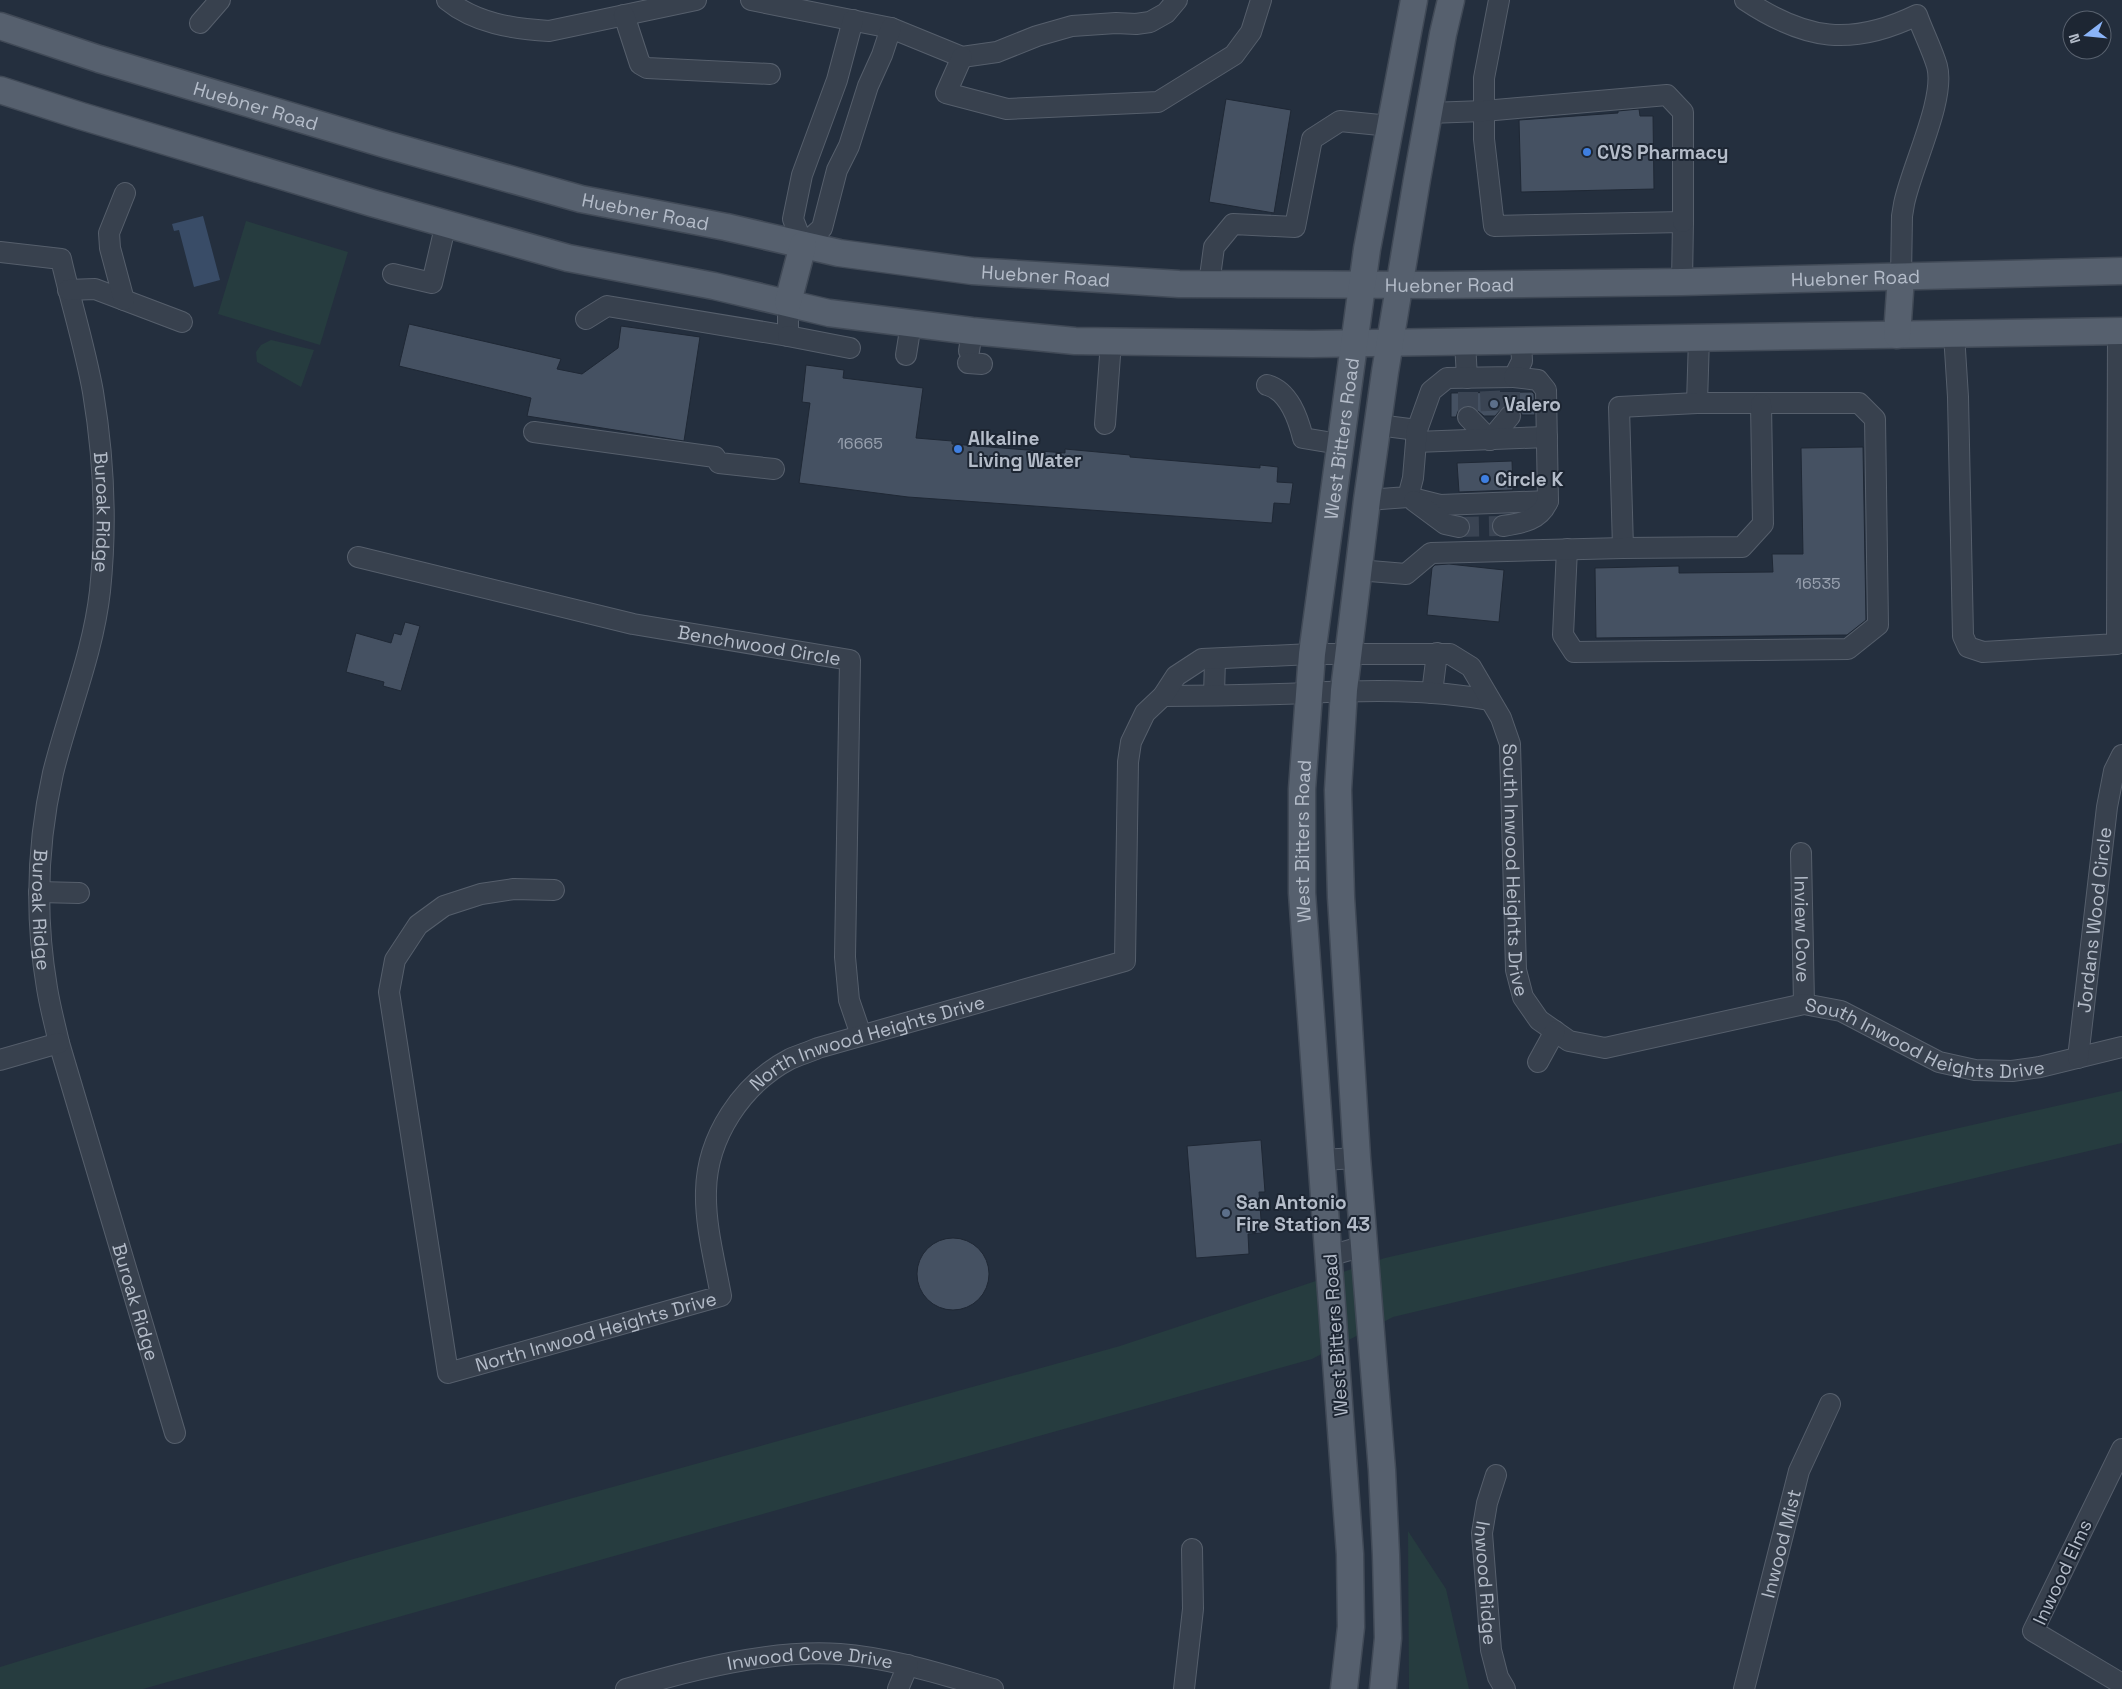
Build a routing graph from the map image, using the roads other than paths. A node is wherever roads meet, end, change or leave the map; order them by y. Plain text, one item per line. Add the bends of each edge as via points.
1 (220, 0) edge
2 (447, 0) edge
3 (696, 0) edge
4 (752, 0) edge
5 (1177, 0) edge
6 (1261, 0) edge
7 (1414, 0) edge
8 (1451, 0) edge
9 (1499, 0) edge
10 (1745, 0) edge
11 (624, 15) junction
12 (853, 20) junction
13 (200, 23) dead end
14 (0, 26) edge
15 (891, 28) junction
16 (962, 57) junction
17 (770, 74) dead end
18 (0, 90) edge
19 (1484, 111) junction
20 (1429, 113) junction
21 (1390, 126) junction
22 (125, 193) dead end
23 (1683, 222) junction
24 (446, 223) junction
25 (803, 245) junction
26 (0, 252) edge
27 (2122, 271) edge
28 (393, 274) dead end
29 (1901, 277) junction
30 (1682, 282) junction
31 (1210, 284) junction
32 (1362, 285) junction
33 (1399, 285) junction
34 (68, 290) junction
35 (124, 300) junction
36 (788, 302) junction
37 (586, 319) dead end
38 (182, 322) dead end
39 (911, 324) junction
40 (2120, 331) edge
41 (1954, 334) junction
42 (1897, 335) junction
43 (788, 336) junction
44 (1699, 338) junction
45 (1521, 341) junction
46 (1111, 342) junction
47 (1466, 342) junction
48 (1390, 343) junction
49 (1353, 344) junction
50 (850, 348) dead end
51 (906, 355) dead end
52 (1501, 384) junction
53 (1267, 385) dead end
54 (1468, 385) junction
55 (1697, 403) junction
56 (1761, 404) junction
57 (1468, 416) tunnel mouth
58 (1500, 417) tunnel mouth
59 (1104, 424) dead end
60 (1378, 425) junction
61 (534, 432) dead end
62 (1417, 436) junction
63 (1547, 437) junction
64 (1490, 440) junction
65 (1339, 444) junction
66 (774, 469) dead end
67 (1408, 497) junction
68 (1367, 500) junction
69 (1548, 501) junction
70 (1503, 526) tunnel mouth
71 (1460, 527) tunnel mouth
72 (1623, 548) junction
73 (1567, 549) junction
74 (358, 557) dead end
75 (1358, 570) junction
76 (1348, 653) junction
77 (1437, 653) junction
78 (1312, 654) junction
79 (1215, 659) junction
80 (1344, 690) junction
81 (1308, 693) junction
82 (1432, 693) junction
83 (1163, 696) junction
84 (1214, 696) junction
85 (1489, 700) junction
86 (2122, 754) edge
87 (1801, 853) dead end
88 (554, 890) dead end
89 (39, 892) junction
90 (79, 893) dead end
91 (1804, 1004) junction
92 (1555, 1031) junction
93 (861, 1036) junction
94 (60, 1043) junction
95 (2122, 1047) edge
96 (2078, 1058) junction
97 (0, 1060) edge
98 (1538, 1062) dead end
99 (1357, 1158) junction
100 (1321, 1160) junction
101 (1364, 1246) junction
102 (1329, 1256) junction
103 (1830, 1404) dead end
104 (175, 1433) dead end
105 (2122, 1448) edge
106 (1496, 1475) dead end
107 (1192, 1549) dead end
108 (908, 1665) junction
109 (2122, 1684) edge
110 (626, 1689) edge
111 (898, 1689) edge
112 (993, 1689) edge
113 (1184, 1689) edge
114 (1344, 1689) edge
115 (1383, 1689) edge
116 (1505, 1689) edge
117 (1744, 1689) edge

1 - 13 street
2 - 11 street via 472,17 525,30 549,31
3 - 11 street
4 - 12 street
5 - 16 street via 1166,13 1150,22 1072,26 997,52
6 - 16 street via 1251,32 1234,55 1158,102 1007,109 946,93
7 - 21 main road, West Bitters Road
8 - 20 main road, West Bitters Road
9 - 19 street via 1484,78
10 - 29 street via 1788,24 1836,35 1875,32 1917,15 1938,76 1930,122 1904,204
11 - 17 street via 640,64 647,68
12 - 15 street
12 - 25 street via 837,80 802,175 794,219
14 - 25 main road, Huebner Road via 379,142 581,199
15 - 16 street
15 - 25 street via 837,170 822,228
18 - 24 main road
19 - 20 street
19 - 23 street via 1494,226
19 - 23 street via 1667,95 1683,112
20 - 33 main road, West Bitters Road
21 - 31 street via 1340,121 1312,138 1295,226 1234,224 1214,247
21 - 32 main road, West Bitters Road
22 - 35 street via 109,233
23 - 30 street
24 - 28 street via 432,283
24 - 36 main road via 568,258
25 - 31 main road, Huebner Road via 972,271
25 - 36 main road
26 - 34 street, Buroak Ridge via 61,259
27 - 29 main road, Huebner Road
29 - 30 main road, Huebner Road
29 - 42 main road
30 - 33 main road, Huebner Road
31 - 32 main road, Huebner Road
32 - 33 main road, Huebner Road
32 - 49 main road, West Bitters Road
33 - 48 main road, West Bitters Road
34 - 35 street via 95,289
34 - 89 street, Buroak Ridge via 93,390 102,454 105,528 100,593 88,657 54,773 44,822
35 - 38 street
36 - 39 main road via 829,313
36 - 43 street
37 - 43 street via 607,306
39 - 46 main road via 973,352 1075,341
39 - 51 street
40 - 41 main road
40 - 41 street via 2116,644 1983,652 1968,647 1963,636
41 - 42 main road
42 - 44 main road
43 - 50 street
44 - 45 main road
44 - 55 street
45 - 47 main road
45 - 52 street via 1522,361
46 - 49 main road
46 - 59 street
47 - 48 main road
47 - 54 street
48 - 49 main road
48 - 60 main road, West Bitters Road
49 - 65 main road, West Bitters Road
52 - 54 street
52 - 63 street via 1538,380 1544,385
53 - 65 street via 1278,390 1291,406 1303,438
54 - 62 street via 1447,378 1431,391
55 - 56 street
55 - 72 street via 1620,407
56 - 72 street via 1763,524 1742,547
56 - 73 street via 1859,403 1875,420 1878,625 1848,649 1574,652 1563,634
57 - 64 street
58 - 64 street
60 - 62 street
60 - 68 main road, West Bitters Road
61 - 66 street
62 - 64 street
62 - 67 street
63 - 64 street
63 - 69 street
65 - 78 main road, West Bitters Road
67 - 68 street
67 - 69 street via 1440,504
67 - 71 street via 1445,524
68 - 75 main road, West Bitters Road
69 - 70 street via 1544,510 1530,521
72 - 73 street
73 - 75 street via 1431,553 1406,574
74 - 93 street, Benchwood Circle via 633,624 850,660 845,957 849,1000
75 - 76 main road, West Bitters Road
76 - 77 street, South Inwood Heights Drive
76 - 78 street, North Inwood Heights Drive
76 - 80 main road, West Bitters Road
77 - 82 street
77 - 85 street, South Inwood Heights Drive via 1450,654 1471,667
78 - 79 street, North Inwood Heights Drive
78 - 81 main road, West Bitters Road
79 - 83 street, North Inwood Heights Drive via 1202,659 1176,676
79 - 84 street
80 - 81 street
80 - 82 street
80 - 99 main road, West Bitters Road via 1338,790 1341,897
81 - 84 street
81 - 100 main road, West Bitters Road via 1302,789 1302,893
82 - 85 street
83 - 84 street
83 - 93 street, North Inwood Heights Drive via 1145,713 1131,742 1128,762 1125,961
85 - 92 street, South Inwood Heights Drive via 1501,718 1510,744 1516,970 1523,997 1539,1020
86 - 96 street, Jordans Wood Circle via 2114,771 2107,807
87 - 91 street, Inview Cove
88 - 93 street, North Inwood Heights Drive via 514,889 481,894 444,906 418,925 395,960 389,992 448,1373 721,1296 708,1222 706,1190 710,1158 722,1127 740,1100 763,1077 790,1059
89 - 90 street
89 - 94 street, Buroak Ridge via 47,989
91 - 92 street, South Inwood Heights Drive via 1605,1048 1569,1042
91 - 96 street, South Inwood Heights Drive via 1841,1011 1939,1062 1975,1070 2012,1071
92 - 98 street
94 - 97 street
94 - 104 street, Buroak Ridge
95 - 96 street, South Inwood Heights Drive
99 - 100 street
99 - 101 main road, West Bitters Road
100 - 102 main road, West Bitters Road
101 - 102 street
101 - 115 main road, West Bitters Road via 1386,1555 1388,1638
102 - 114 main road, West Bitters Road via 1350,1554 1351,1627
103 - 117 street, Inwood Mist via 1800,1471
105 - 109 street, Inwood Elms via 2033,1631
106 - 116 street, Inwood Ridge via 1482,1534 1491,1650 1498,1677
107 - 113 street via 1193,1609
108 - 110 street, Inwood Cove Drive via 840,1654 788,1655 751,1659
108 - 111 street
108 - 112 street, Inwood Cove Drive

